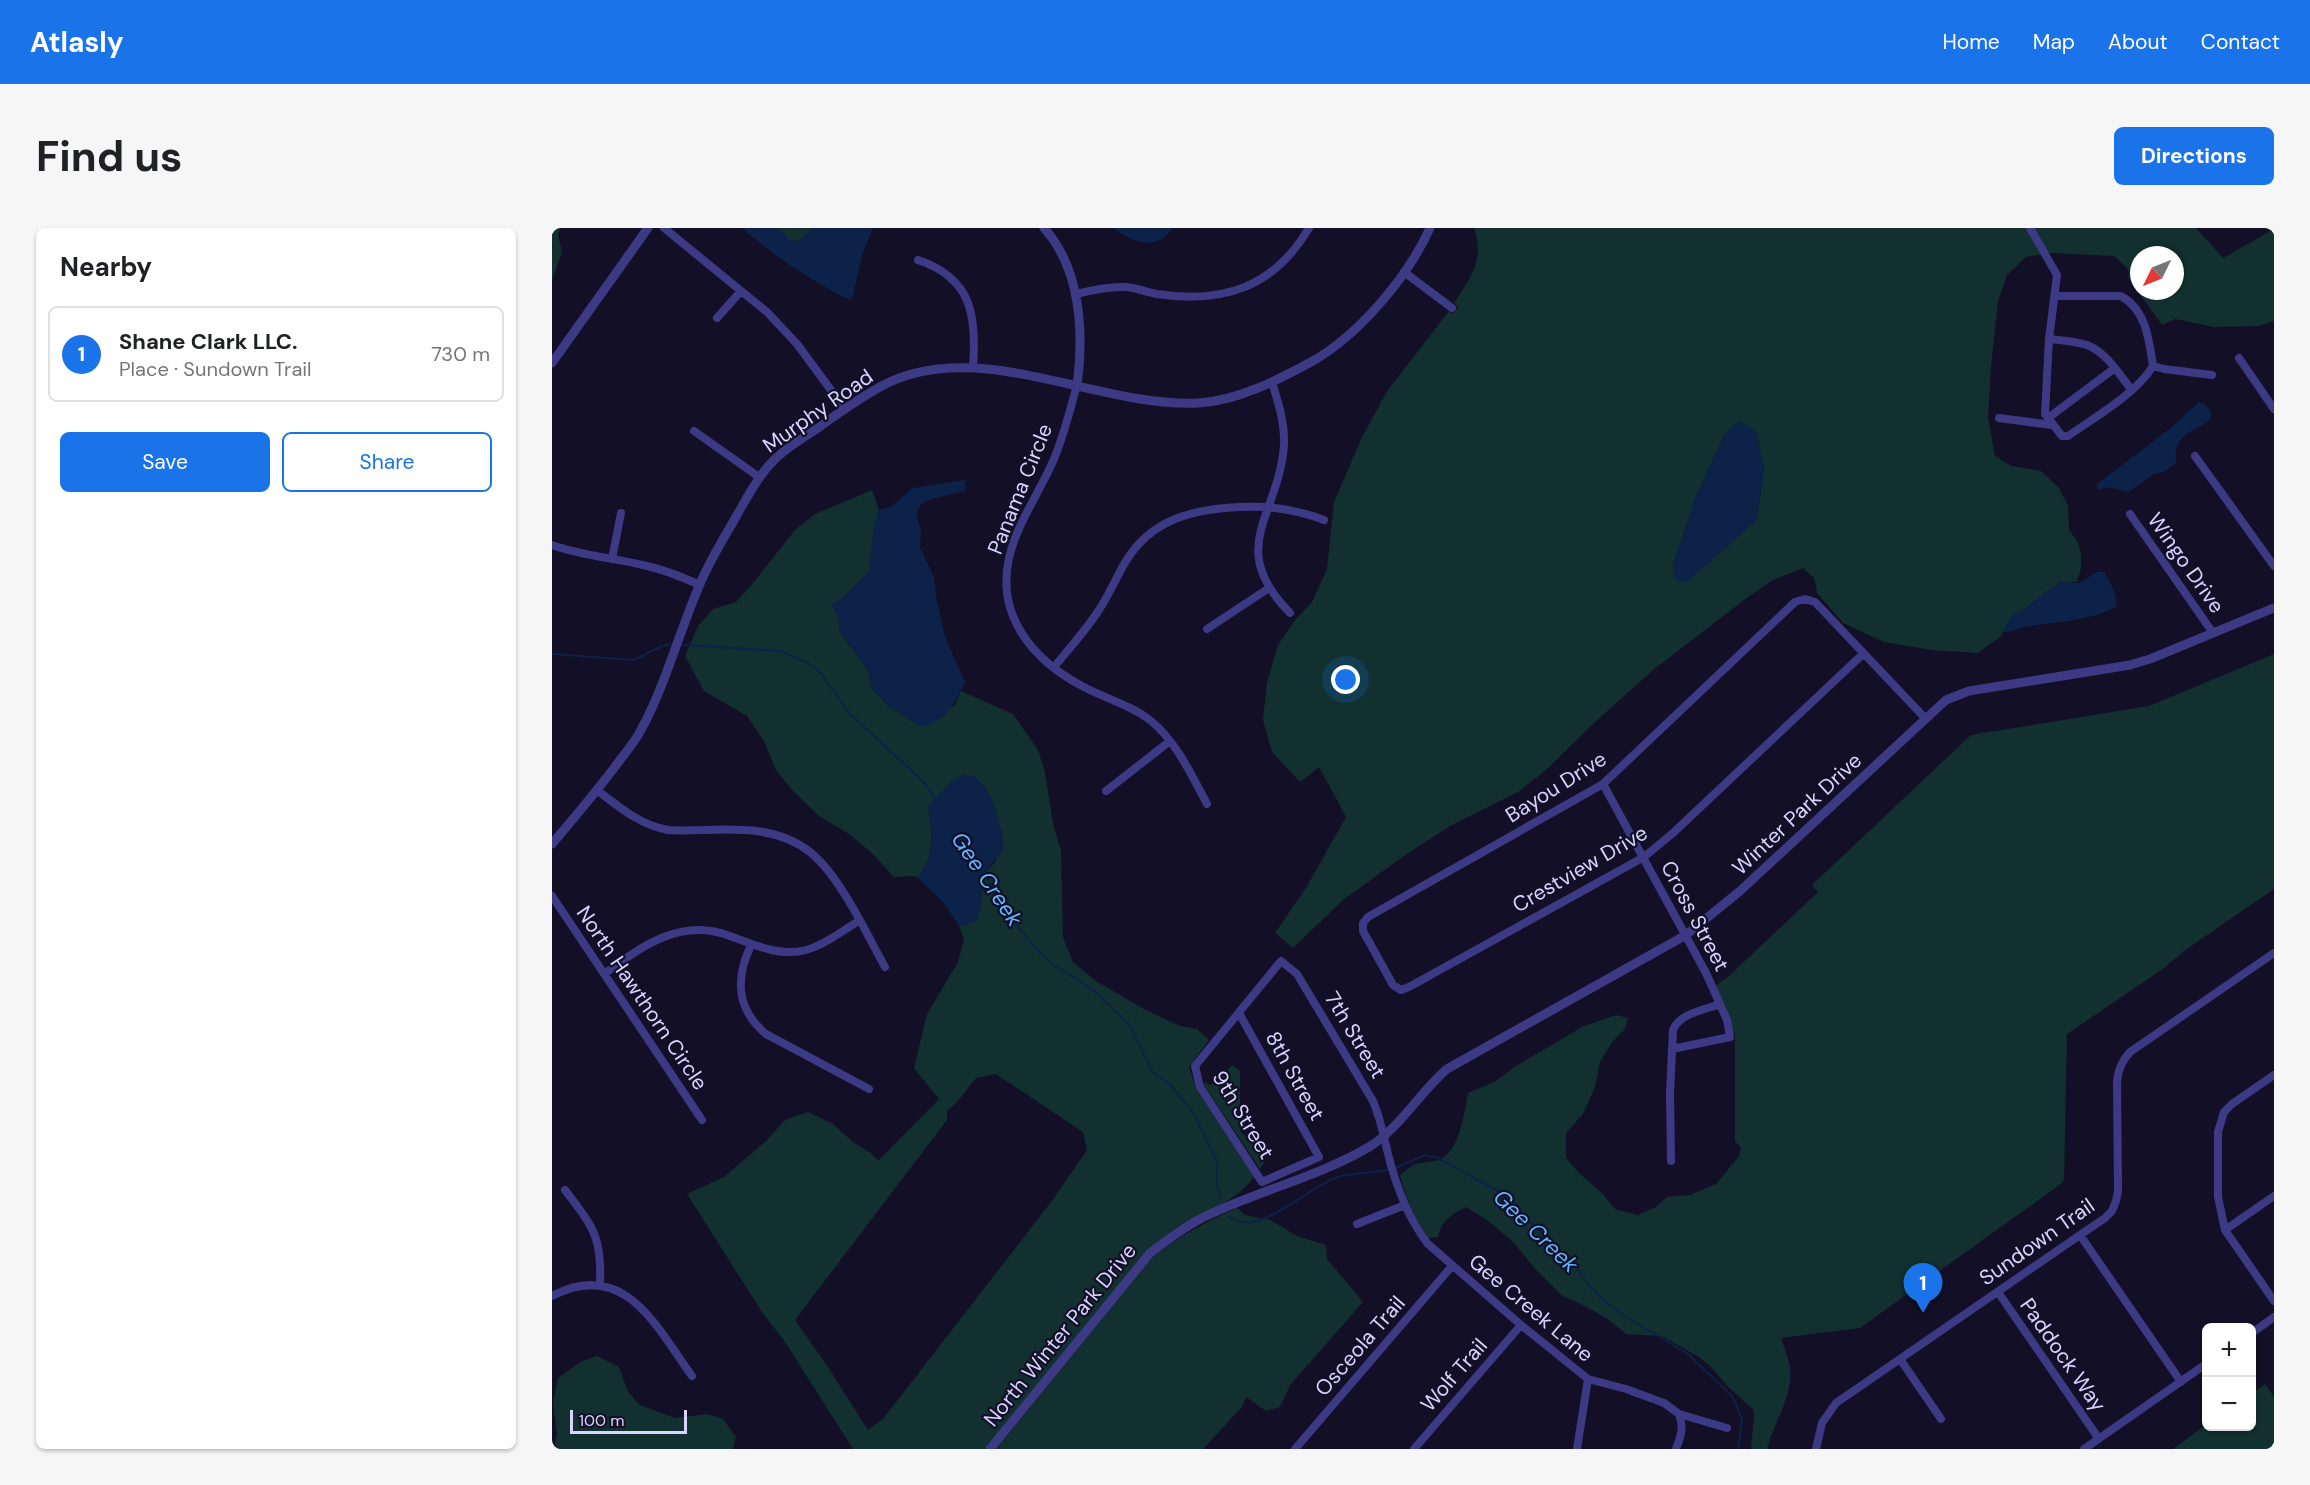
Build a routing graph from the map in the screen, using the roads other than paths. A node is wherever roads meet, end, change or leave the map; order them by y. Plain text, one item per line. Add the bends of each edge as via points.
1 (648, 228) edge
2 (664, 228) edge
3 (1044, 228) edge
4 (1309, 228) edge
5 (1430, 228) edge
6 (2030, 228) edge
7 (918, 260) dead end
8 (1404, 272) junction
9 (741, 291) junction
10 (1076, 294) junction
11 (2055, 296) junction
12 (1452, 308) dead end
13 (717, 318) dead end
14 (2049, 339) junction
15 (2239, 358) dead end
16 (552, 363) edge
17 (2153, 366) junction
18 (973, 367) junction
19 (2115, 368) junction
20 (2212, 375) dead end
21 (1272, 382) junction
22 (1077, 385) junction
23 (2132, 389) junction
24 (845, 409) junction
25 (2274, 409) edge
26 (1999, 418) dead end
27 (2050, 422) junction
28 (694, 431) dead end
29 (2195, 456) dead end
30 (759, 477) junction
31 (1269, 506) junction
32 (621, 513) dead end
33 (2130, 514) dead end
34 (1324, 520) dead end
35 (552, 544) edge
36 (612, 559) junction
37 (2274, 566) edge
38 (700, 585) junction
39 (1269, 588) junction
40 (2274, 608) edge
41 (1290, 613) dead end
42 (1207, 629) dead end
43 (2213, 633) junction
44 (1863, 654) junction
45 (1054, 667) junction
46 (1925, 718) junction
47 (1170, 741) junction
48 (1602, 784) junction
49 (597, 790) junction
50 (1106, 791) dead end
51 (1207, 804) dead end
52 (552, 844) edge
53 (1644, 857) junction
54 (552, 896) edge
55 (859, 921) junction
56 (1686, 935) junction
57 (751, 945) junction
58 (2274, 953) edge
59 (885, 967) dead end
60 (604, 974) junction
61 (1401, 990) joint
62 (1720, 1004) junction
63 (1239, 1012) junction
64 (1672, 1049) junction
65 (2274, 1075) edge
66 (869, 1089) dead end
67 (702, 1120) dead end
68 (1384, 1136) junction
69 (1671, 1161) dead end
70 (1262, 1182) joint
71 (565, 1190) dead end
72 (2274, 1196) edge
73 (1405, 1205) junction
74 (1357, 1224) dead end
75 (2225, 1230) junction
76 (2080, 1235) junction
77 (1452, 1266) junction
78 (600, 1284) junction
79 (1998, 1292) junction
80 (552, 1296) edge
81 (2274, 1301) edge
82 (2274, 1317) edge
83 (1521, 1325) junction
84 (2256, 1330) edge
85 (1900, 1359) junction
86 (2202, 1367) edge
87 (692, 1376) dead end
88 (1588, 1379) junction
89 (2181, 1382) junction
90 (1679, 1414) junction
91 (1941, 1419) dead end
92 (1727, 1428) dead end
93 (2099, 1439) junction
94 (990, 1449) edge
95 (1295, 1449) edge
96 (1414, 1449) edge
97 (1577, 1449) edge
98 (1676, 1449) edge
99 (1816, 1449) edge
100 (2084, 1449) edge

1 - 16 street
2 - 9 street
3 - 10 street via 1061,255
4 - 10 street via 1278,268 1244,289 1199,297 1126,287
5 - 8 street, Murphy Road
6 - 11 street via 2057,275
7 - 18 street via 949,275 970,306 976,335
8 - 12 street
8 - 21 street, Murphy Road via 1337,346
9 - 13 street
9 - 24 street via 797,344
10 - 22 street via 1081,358
11 - 14 street
11 - 17 street via 2121,296 2129,300 2148,333
14 - 19 street via 2087,345
14 - 27 street via 2045,414
15 - 25 street
17 - 20 street
17 - 23 street
18 - 22 street, Murphy Road
18 - 24 street, Murphy Road via 906,376 880,386
19 - 23 street
19 - 27 street
21 - 22 street, Murphy Road via 1200,403 1134,397
21 - 31 street via 1282,416 1284,445
22 - 45 street, Panama Circle via 1054,458 1013,543 1006,576 1008,603 1016,627
23 - 27 street via 2068,436 2062,436
24 - 30 street, Murphy Road via 789,447
26 - 27 street
28 - 30 street
29 - 37 street
30 - 38 street, Murphy Road
31 - 34 street
31 - 39 street via 1259,532 1257,553
31 - 45 street via 1209,510 1165,522 1124,565 1098,611
32 - 36 street
33 - 43 street, Wingo Drive
35 - 36 street
36 - 38 street via 675,573
38 - 49 street, Murphy Road via 653,708 639,734
39 - 41 street
39 - 42 street
40 - 43 street, Winter Park Drive
43 - 46 street, Winter Park Drive via 2130,665 1962,693 1946,700
44 - 46 street
44 - 48 street, Bayou Drive via 1815,602 1795,602
44 - 53 street, Crestview Drive
45 - 47 street, Panama Circle via 1080,685 1151,721
46 - 56 street, Winter Park Drive via 1740,891
47 - 50 street
47 - 51 street, Panama Circle
48 - 53 street, Cross Street
48 - 61 street, Bayou Drive via 1368,916 1363,931 1393,985
49 - 52 street, Murphy Road
49 - 55 street via 626,813 654,826 670,830 771,832 792,842 821,862
53 - 56 street, Cross Street
53 - 61 street, Crestview Drive
54 - 60 street, North Hawthorn Circle
55 - 57 street via 807,950 783,952
55 - 59 street
56 - 62 street, Cross Street
56 - 68 street, Winter Park Drive via 1447,1069
57 - 60 street via 712,931 676,931 641,947
57 - 66 street via 741,972 742,1000 755,1026
58 - 76 street, Sundown Trail via 2123,1060 2118,1080 2116,1201 2105,1218
60 - 67 street, North Hawthorn Circle
62 - 64 street via 1683,1017 1673,1030
62 - 64 street, Cross Street via 1730,1036
63 - 68 street, 7th Street via 1281,961 1297,974 1373,1101
63 - 70 street, 9th Street via 1195,1066 1200,1087
63 - 70 street, 8th Street via 1318,1157
64 - 69 street
65 - 75 street via 2232,1104 2220,1122 2218,1197
68 - 73 street, Gee Creek Lane
68 - 94 street, North Winter Park Drive via 1345,1159 1204,1217 1150,1253
71 - 78 street via 598,1240
72 - 75 street
73 - 74 street
73 - 77 street, Gee Creek Lane via 1416,1229
75 - 81 street
76 - 79 street, Sundown Trail
76 - 89 street
77 - 83 street, Gee Creek Lane
77 - 95 street, Osceola Trail
78 - 80 street via 577,1286
78 - 87 street via 623,1292 641,1306
79 - 85 street, Sundown Trail
79 - 93 street, Paddock Way
82 - 84 street
83 - 88 street, Gee Creek Lane
83 - 96 street, Wolf Trail
85 - 91 street
85 - 99 street, Sundown Trail via 1831,1408 1822,1423
86 - 89 street
88 - 90 street, Gee Creek Lane via 1654,1399
88 - 97 street
89 - 93 street
90 - 92 street, Gee Creek Lane
90 - 98 street via 1682,1436
93 - 100 street

